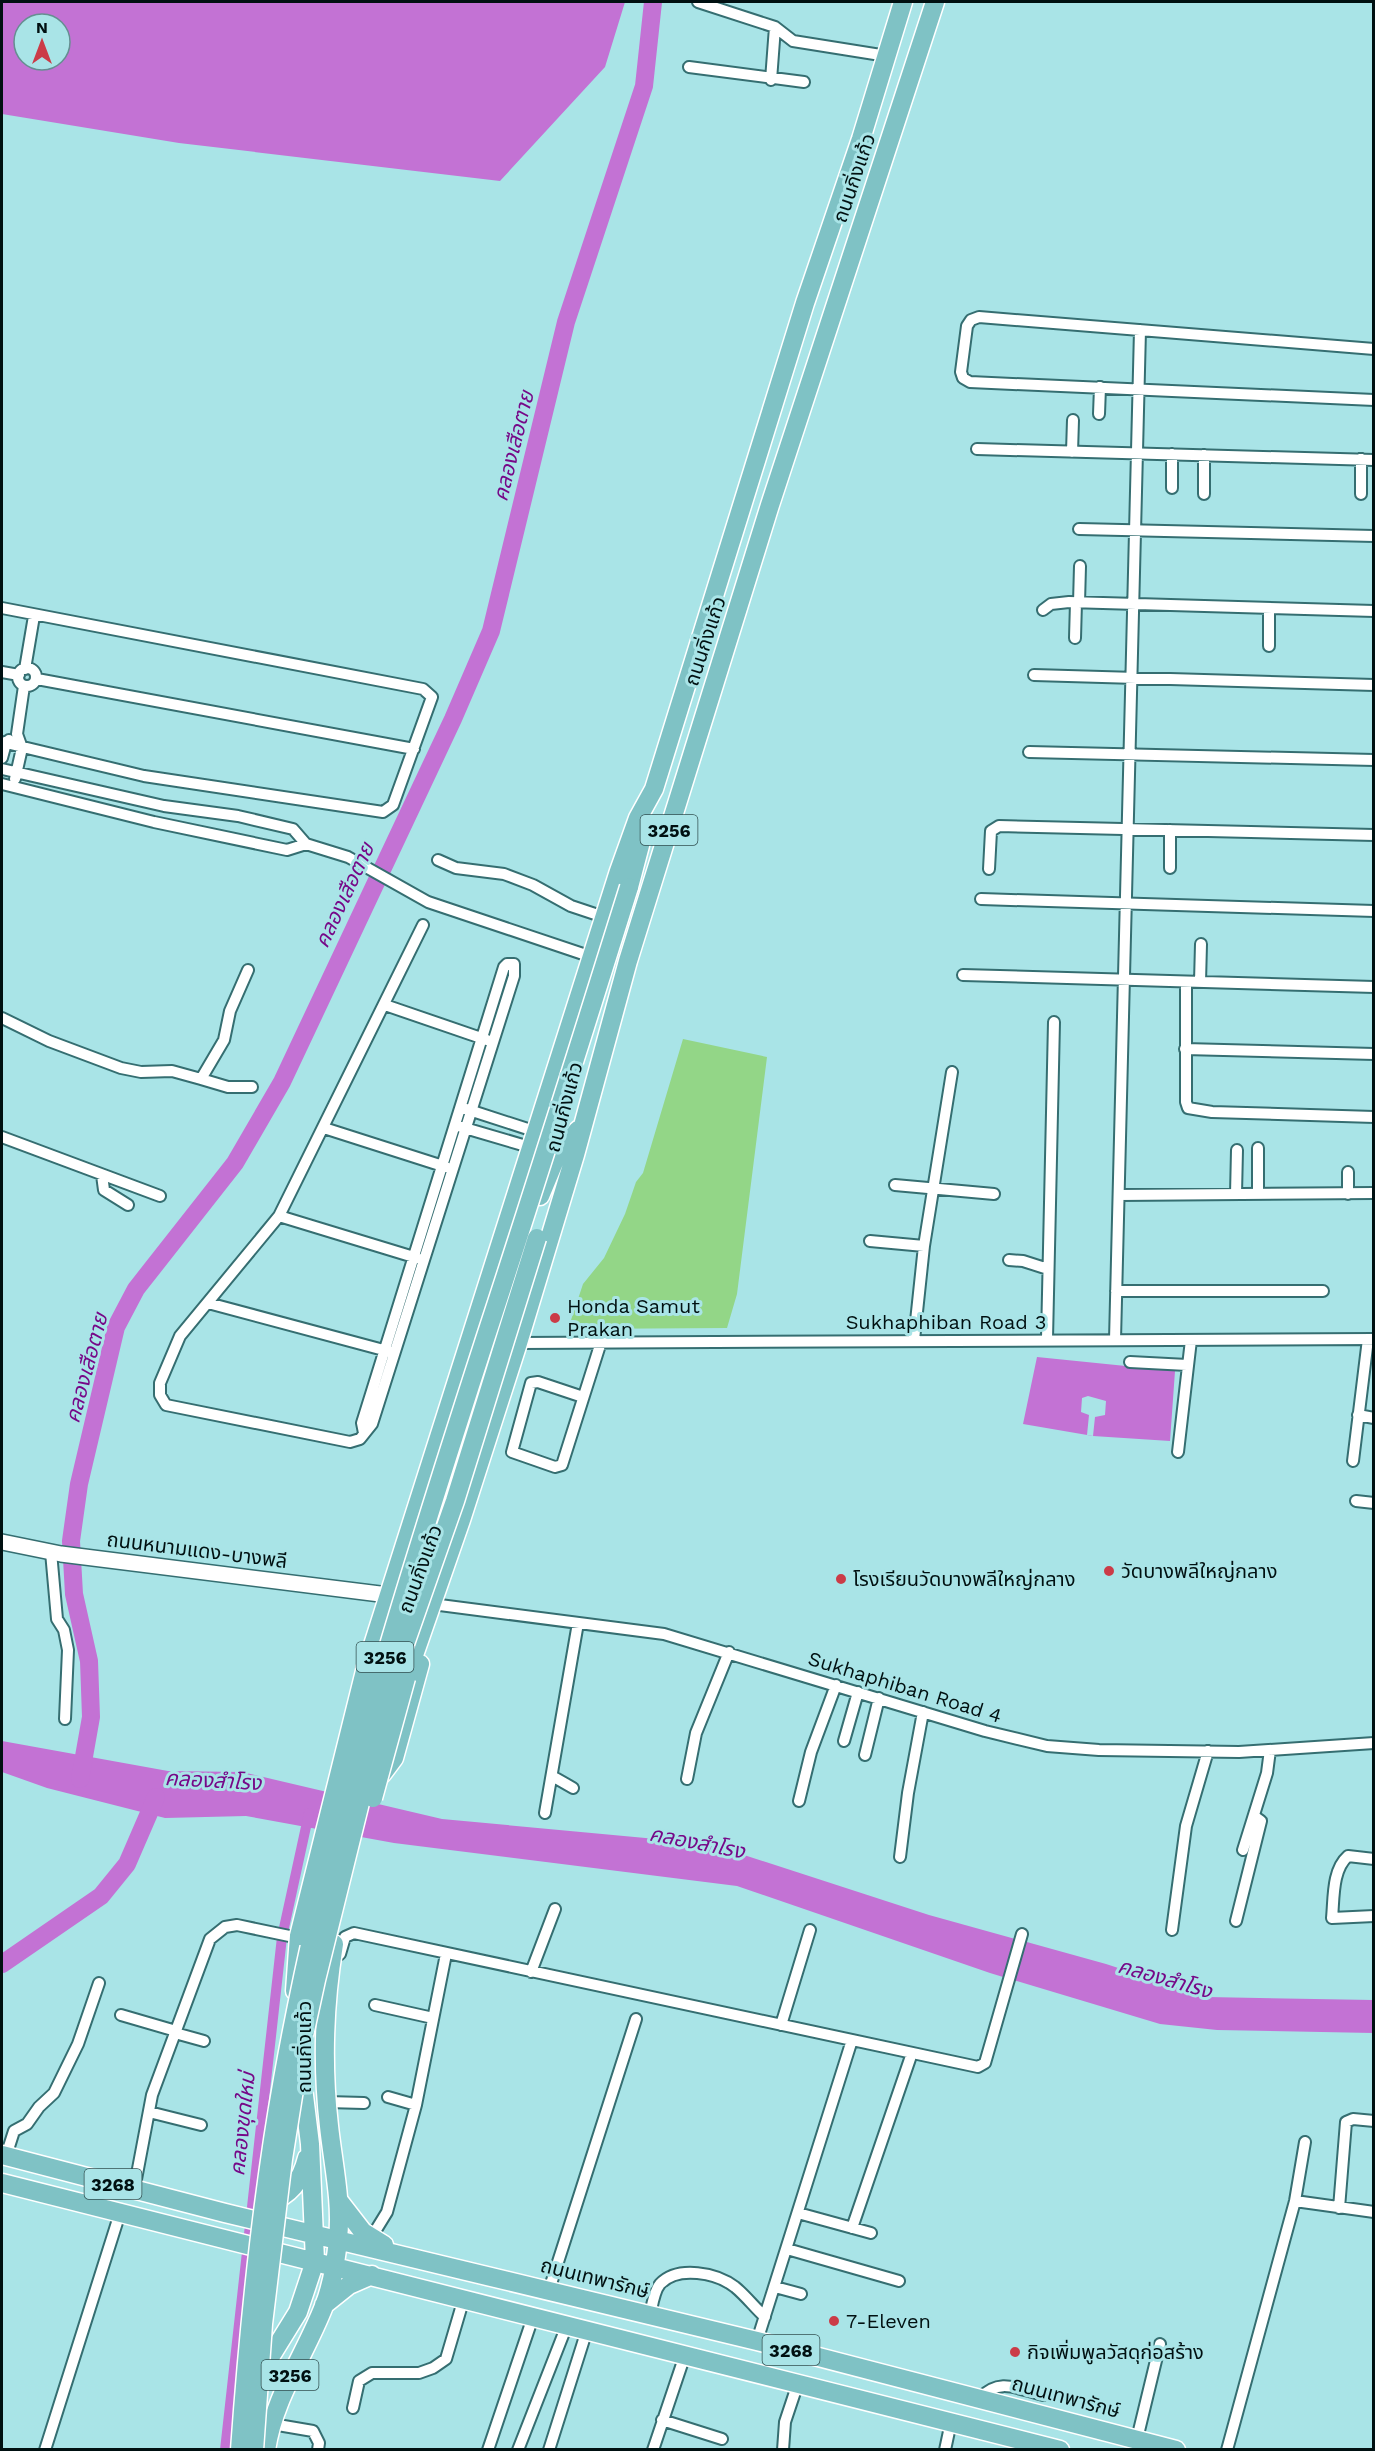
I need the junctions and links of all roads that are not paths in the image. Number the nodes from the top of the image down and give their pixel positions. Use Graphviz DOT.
graph roads {
  1 [pos="698,2"];
  2 [pos="903,2"];
  3 [pos="935,2"];
  4 [pos="776,27"];
  5 [pos="887,56"];
  6 [pos="689,67"];
  7 [pos="771,80"];
  8 [pos="804,82"];
  9 [pos="879,82"];
  10 [pos="906,90"];
  11 [pos="1140,330"];
  12 [pos="1374,349"];
  13 [pos="1100,387"];
  14 [pos="1138,389"];
  15 [pos="1374,400"];
  16 [pos="1100,414"];
  17 [pos="1073,420"];
  18 [pos="977,449"];
  19 [pos="1072,452"];
  20 [pos="1136,453"];
  21 [pos="1172,454"];
  22 [pos="1204,455"];
  23 [pos="1361,459"];
  24 [pos="1374,460"];
  25 [pos="1172,488"];
  26 [pos="1204,494"];
  27 [pos="1361,494"];
  28 [pos="1079,529"];
  29 [pos="1134,530"];
  30 [pos="1374,536"];
  31 [pos="1080,566"];
  32 [pos="1078,602"];
  33 [pos="1132,605"];
  34 [pos="2,608"];
  35 [pos="1269,609"];
  36 [pos="1043,610"];
  37 [pos="1374,611"];
  38 [pos="34,616"];
  39 [pos="1075,639"];
  40 [pos="1269,646"];
  41 [pos="2,672"];
  42 [pos="22,672"];
  43 [pos="1034,675"];
  44 [pos="37,679"];
  45 [pos="1131,680"];
  46 [pos="1374,685"];
  47 [pos="24,686"];
  48 [pos="16,734"];
  49 [pos="4,743"];
  50 [pos="22,748"];
  51 [pos="414,749"];
  52 [pos="1029,753"];
  53 [pos="1129,755"];
  54 [pos="2,759"];
  55 [pos="1374,760"];
  56 [pos="2,769"];
  57 [pos="17,773"];
  58 [pos="7,785"];
  59 [pos="650,799"];
  60 [pos="225,815"];
  61 [pos="1127,830"];
  62 [pos="1170,830"];
  63 [pos="220,834"];
  64 [pos="1374,835"];
  65 [pos="306,844"];
  66 [pos="438,860"];
  67 [pos="1170,868"];
  68 [pos="989,869"];
  69 [pos="981,899"];
  70 [pos="1126,903"];
  71 [pos="1374,911"];
  72 [pos="604,917"];
  73 [pos="423,925"];
  74 [pos="1201,944"];
  75 [pos="592,957"];
  76 [pos="248,970"];
  77 [pos="963,975"];
  78 [pos="1124,979"];
  79 [pos="1186,982"];
  80 [pos="1200,982"];
  81 [pos="1374,987"];
  82 [pos="385,1005"];
  83 [pos="2,1018"];
  84 [pos="1054,1022"];
  85 [pos="487,1040"];
  86 [pos="1185,1049"];
  87 [pos="1374,1054"];
  88 [pos="952,1072"];
  89 [pos="201,1079"];
  90 [pos="252,1087"];
  91 [pos="465,1109"];
  92 [pos="1374,1117"];
  93 [pos="492,1118"];
  94 [pos="460,1126"];
  95 [pos="582,1126"];
  96 [pos="324,1128"];
  97 [pos="487,1133"];
  98 [pos="2,1137"];
  99 [pos="535,1140"];
  100 [pos="566,1145"];
  101 [pos="1258,1148"];
  102 [pos="1237,1149"];
  103 [pos="446,1168"];
  104 [pos="1348,1173"];
  105 [pos="102,1175"];
  106 [pos="895,1185"];
  107 [pos="935,1188"];
  108 [pos="1374,1193"];
  109 [pos="994,1194"];
  110 [pos="1236,1194"];
  111 [pos="1258,1194"];
  112 [pos="1348,1194"];
  113 [pos="1119,1195"];
  114 [pos="160,1196"];
  115 [pos="128,1205"];
  116 [pos="279,1216"];
  117 [pos="870,1240"];
  118 [pos="924,1246"];
  119 [pos="418,1259"];
  120 [pos="1009,1260"];
  121 [pos="1048,1269"];
  122 [pos="1116,1291"];
  123 [pos="1323,1291"];
  124 [pos="208,1302"];
  125 [pos="1371,1339"];
  126 [pos="914,1340"];
  127 [pos="1047,1340"];
  128 [pos="1115,1340"];
  129 [pos="1191,1340"];
  130 [pos="601,1342"];
  131 [pos="518,1343"];
  132 [pos="389,1351"];
  133 [pos="1130,1362"];
  134 [pos="1187,1365"];
  135 [pos="583,1397"];
  136 [pos="1358,1415"];
  137 [pos="1374,1418"];
  138 [pos="1178,1452"];
  139 [pos="1353,1461"];
  140 [pos="1356,1502"];
  141 [pos="1374,1503"];
  142 [pos="2,1542"];
  143 [pos="56,1553"];
  144 [pos="388,1595"];
  145 [pos="432,1604"];
  146 [pos="382,1614"];
  147 [pos="425,1621"];
  148 [pos="578,1623"];
  149 [pos="729,1652"];
  150 [pos="411,1660"];
  151 [pos="836,1685"];
  152 [pos="858,1692"];
  153 [pos="879,1698"];
  154 [pos="923,1712"];
  155 [pos="65,1719"];
  156 [pos="844,1741"];
  157 [pos="1374,1743"];
  158 [pos="1270,1750"];
  159 [pos="1208,1751"];
  160 [pos="864,1755"];
  161 [pos="552,1776"];
  162 [pos="687,1779"];
  163 [pos="573,1788"];
  164 [pos="800,1801"];
  165 [pos="545,1813"];
  166 [pos="1254,1816"];
  167 [pos="1243,1850"];
  168 [pos="900,1857"];
  169 [pos="1374,1859"];
  170 [pos="555,1909"];
  171 [pos="1374,1916"];
  172 [pos="1236,1921"];
  173 [pos="810,1930"];
  174 [pos="1172,1930"];
  175 [pos="1022,1934"];
  176 [pos="295,1937"];
  177 [pos="446,1954"];
  178 [pos="531,1972"];
  179 [pos="99,1983"];
  180 [pos="375,2005"];
  181 [pos="121,2015"];
  182 [pos="434,2018"];
  183 [pos="636,2019"];
  184 [pos="781,2025"];
  185 [pos="176,2032"];
  186 [pos="325,2032"];
  187 [pos="852,2040"];
  188 [pos="204,2041"];
  189 [pos="912,2053"];
  190 [pos="388,2097"];
  191 [pos="327,2102"];
  192 [pos="364,2103"];
  193 [pos="416,2104"];
  194 [pos="149,2112"];
  195 [pos="1374,2121"];
  196 [pos="201,2125"];
  197 [pos="1305,2142"];
  198 [pos="310,2144"];
  199 [pos="4,2156"];
  200 [pos="2,2183"];
  201 [pos="134,2190"];
  202 [pos="1295,2200"];
  203 [pos="339,2201"];
  204 [pos="1339,2208"];
  205 [pos="1374,2212"];
  206 [pos="120,2213"];
  207 [pos="225,2213"];
  208 [pos="798,2213"];
  209 [pos="852,2228"];
  210 [pos="308,2232"];
  211 [pos="872,2233"];
  212 [pos="371,2238"];
  213 [pos="338,2239"];
  214 [pos="787,2249"];
  215 [pos="292,2256"];
  216 [pos="404,2256"];
  217 [pos="315,2261"];
  218 [pos="333,2266"];
  219 [pos="372,2275"];
  220 [pos="899,2281"];
  221 [pos="775,2287"];
  222 [pos="549,2290"];
  223 [pos="307,2292"];
  224 [pos="801,2294"];
  225 [pos="464,2298"];
  226 [pos="324,2305"];
  227 [pos="650,2315"];
  228 [pos="533,2317"];
  229 [pos="765,2317"];
  230 [pos="567,2325"];
  231 [pos="587,2330"];
  232 [pos="757,2341"];
  233 [pos="1160,2344"];
  234 [pos="685,2355"];
  235 [pos="798,2383"];
  236 [pos="1042,2395"];
  237 [pos="980,2398"];
  238 [pos="353,2409"];
  239 [pos="662,2420"];
  240 [pos="951,2422"];
  241 [pos="272,2424"];
  242 [pos="722,2439"];
  243 [pos="1137,2439"];
  244 [pos="1034,2446"];
  245 [pos="784,2448"];
  246 [pos="45,2450"];
  247 [pos="234,2450"];
  248 [pos="240,2450"];
  249 [pos="254,2450"];
  250 [pos="266,2450"];
  251 [pos="318,2450"];
  252 [pos="488,2450"];
  253 [pos="518,2450"];
  254 [pos="549,2450"];
  255 [pos="652,2450"];
  256 [pos="945,2450"];
  257 [pos="1060,2450"];
  258 [pos="1176,2450"];
  259 [pos="1227,2450"];
  1 -- 4 [label="street"];
  2 -- 5 [label="main road, ถนนกิ่งแก้ว / 3256"];
  3 -- 10 [label="main road, ถนนกิ่งแก้ว / 3256"];
  4 -- 5 [label="street"];
  4 -- 7 [label="street"];
  5 -- 9 [label="main road, ถนนกิ่งแก้ว / 3256"];
  6 -- 7 [label="street"];
  7 -- 8 [label="street"];
  9 -- 10 [label="main road"];
  9 -- 59 [label="main road, ถนนกิ่งแก้ว / 3256"];
  10 -- 95 [label="main road, ถนนกิ่งแก้ว / 3256"];
  11 -- 12 [label="street"];
  11 -- 13 [label="street"];
  11 -- 14 [label="street"];
  13 -- 14 [label="street"];
  13 -- 16 [label="street"];
  14 -- 15 [label="street"];
  14 -- 20 [label="street"];
  17 -- 19 [label="street"];
  18 -- 19 [label="street"];
  19 -- 20 [label="street"];
  20 -- 21 [label="street"];
  20 -- 29 [label="street"];
  21 -- 22 [label="street"];
  21 -- 25 [label="street"];
  22 -- 23 [label="street"];
  22 -- 26 [label="street"];
  23 -- 24 [label="street"];
  23 -- 27 [label="street"];
  28 -- 29 [label="street"];
  29 -- 30 [label="street"];
  29 -- 33 [label="street"];
  31 -- 32 [label="street"];
  32 -- 33 [label="street"];
  32 -- 36 [label="street"];
  32 -- 39 [label="street"];
  33 -- 35 [label="street"];
  33 -- 45 [label="street"];
  34 -- 38 [label="street"];
  35 -- 37 [label="street"];
  35 -- 40 [label="street"];
  38 -- 42 [label="street"];
  38 -- 51 [label="street"];
  41 -- 42 [label="street"];
  42 -- 44 [label="street"];
  42 -- 47 [label="street"];
  43 -- 45 [label="street"];
  44 -- 47 [label="street"];
  44 -- 51 [label="street"];
  45 -- 46 [label="street"];
  45 -- 53 [label="street"];
  47 -- 48 [label="street"];
  48 -- 49 [label="street"];
  48 -- 50 [label="street"];
  49 -- 50 [label="street"];
  49 -- 54 [label="street"];
  50 -- 51 [label="street"];
  50 -- 57 [label="street"];
  52 -- 53 [label="street"];
  53 -- 55 [label="street"];
  53 -- 61 [label="street"];
  56 -- 57 [label="street"];
  57 -- 58 [label="street"];
  57 -- 60 [label="street"];
  58 -- 63 [label="street"];
  59 -- 72 [label="main road, ถนนกิ่งแก้ว / 3256"];
  59 -- 248 [label="main road, 3256, bridge"];
  60 -- 63 [label="street"];
  60 -- 65 [label="street"];
  61 -- 62 [label="street"];
  61 -- 68 [label="street"];
  61 -- 70 [label="street"];
  62 -- 64 [label="street"];
  62 -- 67 [label="street"];
  63 -- 65 [label="street"];
  65 -- 75 [label="street"];
  66 -- 72 [label="street"];
  69 -- 70 [label="street"];
  70 -- 71 [label="street"];
  70 -- 78 [label="street"];
  72 -- 75 [label="main road, ถนนกิ่งแก้ว / 3256"];
  73 -- 82 [label="street"];
  74 -- 80 [label="street"];
  75 -- 99 [label="main road, ถนนกิ่งแก้ว / 3256"];
  76 -- 89 [label="street"];
  77 -- 78 [label="street"];
  78 -- 79 [label="street"];
  78 -- 113 [label="street"];
  79 -- 80 [label="street"];
  79 -- 86 [label="street"];
  80 -- 81 [label="street"];
  82 -- 85 [label="street"];
  82 -- 96 [label="street"];
  83 -- 89 [label="street"];
  84 -- 121 [label="street"];
  85 -- 85 [label="street"];
  85 -- 91 [label="street"];
  86 -- 87 [label="street"];
  86 -- 92 [label="street"];
  88 -- 107 [label="street"];
  89 -- 90 [label="street"];
  91 -- 93 [label="street"];
  91 -- 94 [label="street"];
  93 -- 97 [label="street"];
  93 -- 99 [label="street"];
  94 -- 97 [label="street"];
  94 -- 103 [label="street"];
  95 -- 100 [label="main road, 3256"];
  95 -- 131 [label="main road, ถนนกิ่งแก้ว / 3256"];
  96 -- 103 [label="street"];
  96 -- 116 [label="street"];
  97 -- 99 [label="street"];
  98 -- 105 [label="street"];
  99 -- 144 [label="main road, ถนนกิ่งแก้ว / 3256"];
  100 -- 150 [label="main road, 3256"];
  100 -- 249 [label="main road, 3256, bridge"];
  101 -- 111 [label="street"];
  102 -- 110 [label="street"];
  103 -- 119 [label="street"];
  104 -- 112 [label="street"];
  105 -- 114 [label="street"];
  105 -- 115 [label="street"];
  106 -- 107 [label="street"];
  107 -- 109 [label="street"];
  107 -- 118 [label="street"];
  108 -- 112 [label="street"];
  110 -- 111 [label="street"];
  110 -- 113 [label="street"];
  111 -- 112 [label="street"];
  113 -- 122 [label="street"];
  116 -- 119 [label="street"];
  116 -- 124 [label="street"];
  117 -- 118 [label="street"];
  118 -- 126 [label="street"];
  119 -- 132 [label="street"];
  120 -- 121 [label="street"];
  121 -- 127 [label="street"];
  122 -- 123 [label="street"];
  122 -- 128 [label="street"];
  124 -- 132 [label="street"];
  124 -- 132 [label="street"];
  125 -- 129 [label="street, Sukhaphiban Road 3"];
  125 -- 136 [label="street"];
  126 -- 127 [label="street, Sukhaphiban Road 3"];
  126 -- 130 [label="street, Sukhaphiban Road 3"];
  127 -- 128 [label="street, Sukhaphiban Road 3"];
  128 -- 129 [label="street, Sukhaphiban Road 3"];
  129 -- 134 [label="street"];
  130 -- 131 [label="street, Sukhaphiban Road 3"];
  130 -- 135 [label="street"];
  131 -- 145 [label="main road, ถนนกิ่งแก้ว / 3256"];
  133 -- 134 [label="street"];
  134 -- 138 [label="street"];
  135 -- 135 [label="street"];
  136 -- 137 [label="street"];
  136 -- 139 [label="street"];
  140 -- 141 [label="street"];
  142 -- 143 [label="main road, ถนนหนามแดง-บางพลี"];
  143 -- 144 [label="main road, ถนนหนามแดง-บางพลี"];
  143 -- 155 [label="street"];
  144 -- 146 [label="main road, ถนนกิ่งแก้ว / 3256"];
  145 -- 147 [label="main road, ถนนกิ่งแก้ว / 3256"];
  145 -- 148 [label="street, Sukhaphiban Road 4"];
  146 -- 147 [label="main road"];
  146 -- 176 [label="main road, ถนนกิ่งแก้ว / 3256, bridge"];
  147 -- 150 [label="main road, ถนนกิ่งแก้ว / 3256"];
  148 -- 149 [label="street, Sukhaphiban Road 4"];
  148 -- 161 [label="street"];
  149 -- 151 [label="street, Sukhaphiban Road 4"];
  149 -- 162 [label="street"];
  150 -- 186 [label="main road, ถนนกิ่งแก้ว / 3256, bridge"];
  151 -- 152 [label="street, Sukhaphiban Road 4"];
  151 -- 164 [label="street"];
  152 -- 153 [label="street, Sukhaphiban Road 4"];
  152 -- 156 [label="street"];
  153 -- 154 [label="street, Sukhaphiban Road 4"];
  153 -- 160 [label="street"];
  154 -- 159 [label="street, Sukhaphiban Road 4"];
  154 -- 168 [label="street"];
  157 -- 158 [label="street, Sukhaphiban Road 4"];
  158 -- 159 [label="street, Sukhaphiban Road 4"];
  158 -- 166 [label="street"];
  159 -- 174 [label="street"];
  161 -- 163 [label="street"];
  161 -- 165 [label="street"];
  166 -- 167 [label="street"];
  166 -- 172 [label="street"];
  169 -- 171 [label="street"];
  170 -- 178 [label="street"];
  173 -- 184 [label="street"];
  175 -- 189 [label="street"];
  176 -- 185 [label="street"];
  176 -- 198 [label="main road, ถนนกิ่งแก้ว / 3256"];
  177 -- 178 [label="street"];
  177 -- 182 [label="street"];
  177 -- 186 [label="street"];
  178 -- 184 [label="street"];
  179 -- 199 [label="street"];
  180 -- 182 [label="street"];
  181 -- 185 [label="street"];
  182 -- 193 [label="street"];
  183 -- 222 [label="street"];
  184 -- 187 [label="street"];
  185 -- 188 [label="street"];
  185 -- 194 [label="street"];
  186 -- 191 [label="main road, ถนนกิ่งแก้ว / 3256"];
  187 -- 189 [label="street"];
  187 -- 208 [label="street"];
  189 -- 209 [label="street"];
  190 -- 193 [label="street"];
  191 -- 192 [label="street"];
  191 -- 203 [label="main road, ถนนกิ่งแก้ว / 3256"];
  193 -- 212 [label="street"];
  194 -- 196 [label="street"];
  194 -- 201 [label="street"];
  195 -- 204 [label="street"];
  197 -- 202 [label="street"];
  198 -- 207 [label="main road"];
  198 -- 210 [label="main road, ถนนกิ่งแก้ว / 3256"];
  199 -- 201 [label="main road, ถนนเทพารักษ์ / 3268"];
  200 -- 206 [label="main road, 3268"];
  201 -- 207 [label="main road, ถนนเทพารักษ์ / 3268"];
  202 -- 204 [label="street"];
  202 -- 259 [label="street"];
  203 -- 212 [label="main road"];
  203 -- 213 [label="main road, ถนนกิ่งแก้ว / 3256"];
  204 -- 205 [label="street"];
  206 -- 215 [label="main road, 3268, bridge"];
  206 -- 246 [label="street"];
  207 -- 210 [label="main road, ถนนเทพารักษ์ / 3268, bridge"];
  208 -- 209 [label="street"];
  208 -- 214 [label="street"];
  209 -- 211 [label="street"];
  210 -- 213 [label="main road, ถนนเทพารักษ์ / 3268"];
  210 -- 217 [label="main road, 3256"];
  212 -- 216 [label="main road"];
  213 -- 216 [label="main road, ถนนเทพารักษ์ / 3268"];
  213 -- 218 [label="main road, 3256"];
  214 -- 220 [label="street"];
  214 -- 221 [label="street"];
  215 -- 217 [label="main road, 3268"];
  215 -- 223 [label="main road"];
  216 -- 222 [label="main road, ถนนเทพารักษ์ / 3268"];
  217 -- 218 [label="main road, 3268"];
  217 -- 223 [label="main road, 3256"];
  218 -- 219 [label="main road, 3268"];
  218 -- 226 [label="main road, 3256"];
  219 -- 225 [label="main road, 3268"];
  219 -- 226 [label="main road"];
  221 -- 224 [label="street"];
  221 -- 229 [label="street"];
  222 -- 227 [label="main road, ถนนเทพารักษ์ / 3268"];
  223 -- 247 [label="main road, 3256, bridge"];
  225 -- 228 [label="main road, 3268"];
  225 -- 238 [label="street"];
  226 -- 241 [label="main road, 3256"];
  227 -- 229 [label="street"];
  227 -- 232 [label="main road, ถนนเทพารักษ์ / 3268"];
  228 -- 230 [label="main road, 3268"];
  228 -- 252 [label="street"];
  229 -- 232 [label="street"];
  230 -- 231 [label="main road, 3268"];
  230 -- 253 [label="street"];
  231 -- 234 [label="main road, 3268"];
  231 -- 254 [label="street"];
  232 -- 237 [label="main road, ถนนเทพารักษ์ / 3268"];
  233 -- 243 [label="street"];
  234 -- 235 [label="main road, 3268"];
  234 -- 239 [label="street"];
  235 -- 240 [label="main road, 3268"];
  235 -- 245 [label="street"];
  236 -- 237 [label="street"];
  237 -- 243 [label="main road, ถนนเทพารักษ์ / 3268"];
  239 -- 242 [label="street"];
  239 -- 255 [label="street"];
  240 -- 244 [label="main road, 3268"];
  240 -- 256 [label="street"];
  241 -- 250 [label="main road, 3256"];
  241 -- 251 [label="street"];
  243 -- 258 [label="main road, ถนนเทพารักษ์ / 3268"];
  244 -- 257 [label="main road, 3268"];
}
